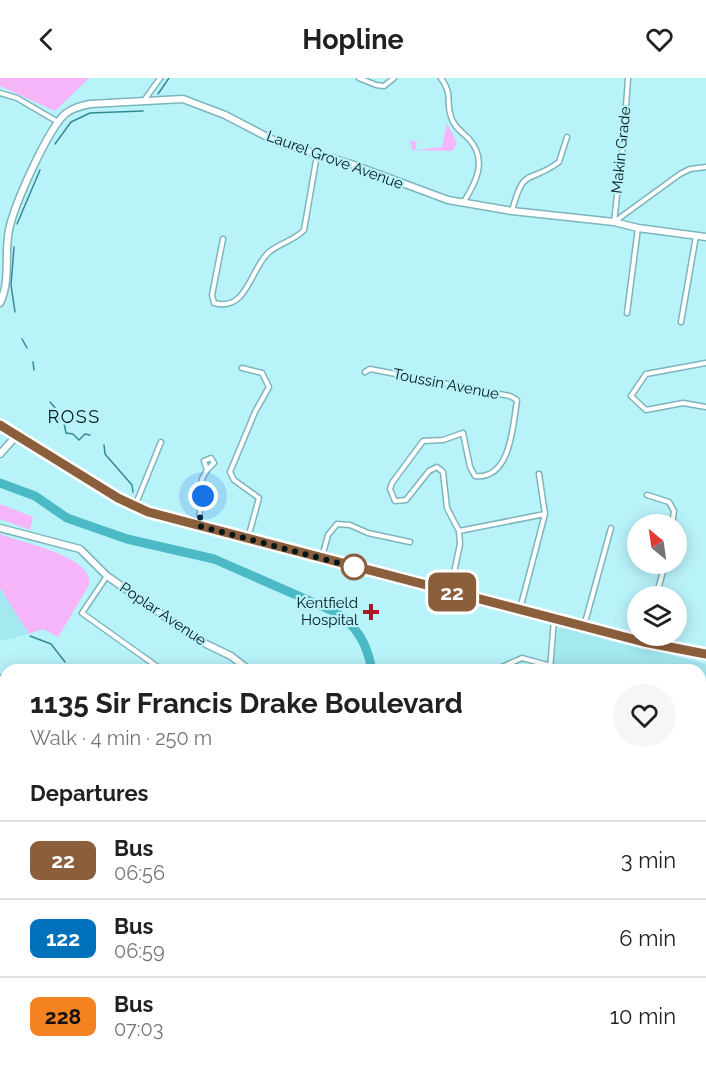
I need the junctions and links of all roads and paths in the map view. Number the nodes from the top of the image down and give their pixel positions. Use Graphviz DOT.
graph roads {
  1 [pos="160,78"];
  2 [pos="359,78"];
  3 [pos="394,78"];
  4 [pos="441,78"];
  5 [pos="628,78"];
  6 [pos="0,93"];
  7 [pos="142,102"];
  8 [pos="58,122"];
  9 [pos="567,137"];
  10 [pos="317,155"];
  11 [pos="706,167"];
  12 [pos="462,203"];
  13 [pos="512,211"];
  14 [pos="614,222"];
  15 [pos="638,228"];
  16 [pos="696,236"];
  17 [pos="706,237"];
  18 [pos="223,239"];
  19 [pos="0,303"];
  20 [pos="627,313"];
  21 [pos="681,322"];
  22 [pos="706,363"];
  23 [pos="242,368"];
  24 [pos="365,372"];
  25 [pos="706,407"];
  26 [pos="0,425"];
  27 [pos="17,435"];
  28 [pos="161,442"];
  29 [pos="0,454"];
  30 [pos="207,470"];
  31 [pos="539,474"];
  32 [pos="646,495"];
  33 [pos="135,506"];
  34 [pos="545,514"];
  35 [pos="674,514"];
  36 [pos="199,526"];
  37 [pos="0,528"];
  38 [pos="611,528"];
  39 [pos="459,531"];
  40 [pos="248,539"];
  41 [pos="410,542"];
  42 [pos="322,559"];
  43 [pos="107,576"];
  44 [pos="450,592"];
  45 [pos="520,609"];
  46 [pos="554,618"];
  47 [pos="584,626"];
  48 [pos="627,635"];
  49 [pos="673,646"];
  50 [pos="706,654"];
  51 [pos="153,664"];
  52 [pos="241,664"];
  53 [pos="508,664"];
  54 [pos="539,664"];
  55 [pos="550,664"];
  1 -- 7 [label="street"];
  2 -- 3 [label="street"];
  4 -- 12 [label="street"];
  5 -- 14 [label="street, Makin Grade"];
  6 -- 8 [label="street"];
  7 -- 8 [label="street, Laurel Grove Avenue"];
  7 -- 10 [label="street, Laurel Grove Avenue"];
  8 -- 19 [label="street"];
  9 -- 13 [label="street"];
  10 -- 12 [label="street, Laurel Grove Avenue"];
  10 -- 18 [label="street"];
  11 -- 14 [label="street"];
  12 -- 13 [label="street, Laurel Grove Avenue"];
  13 -- 14 [label="street, Laurel Grove Avenue"];
  14 -- 15 [label="street, Laurel Grove Avenue"];
  15 -- 16 [label="street, Laurel Grove Avenue"];
  15 -- 20 [label="street"];
  16 -- 17 [label="street, Laurel Grove Avenue"];
  16 -- 21 [label="street"];
  22 -- 25 [label="street"];
  23 -- 40 [label="street"];
  24 -- 39 [label="street, Toussin Avenue"];
  26 -- 27 [label="main road"];
  27 -- 29 [label="street"];
  27 -- 33 [label="main road"];
  28 -- 33 [label="street"];
  30 -- 36 [label="street"];
  31 -- 34 [label="street"];
  32 -- 35 [label="street"];
  33 -- 36 [label="main road"];
  34 -- 39 [label="street"];
  34 -- 45 [label="street"];
  36 -- 40 [label="main road"];
  37 -- 43 [label="street, Poplar Avenue"];
  38 -- 47 [label="street"];
  39 -- 44 [label="street, Toussin Avenue"];
  40 -- 42 [label="main road"];
  41 -- 42 [label="street"];
  42 -- 44 [label="main road"];
  43 -- 51 [label="street"];
  43 -- 52 [label="street, Poplar Avenue"];
  44 -- 45 [label="main road"];
  45 -- 46 [label="main road"];
  46 -- 47 [label="main road"];
  46 -- 55 [label="street"];
  47 -- 48 [label="main road"];
  49 -- 50 [label="main road"];
  53 -- 54 [label="street"];
}
